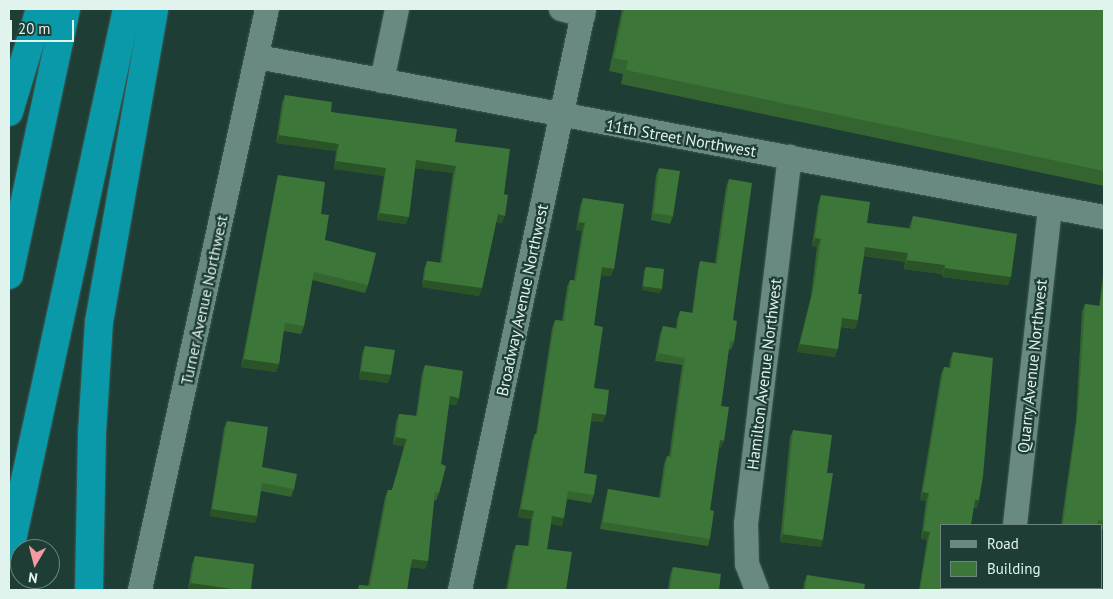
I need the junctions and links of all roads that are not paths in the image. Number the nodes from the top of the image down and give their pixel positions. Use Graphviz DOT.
graph roads {
  1 [pos="40,9"];
  2 [pos="66,9"];
  3 [pos="127,9"];
  4 [pos="154,9"];
  5 [pos="267,9"];
  6 [pos="397,9"];
  7 [pos="576,11"];
  8 [pos="258,57"];
  9 [pos="382,81"];
  10 [pos="9,112"];
  11 [pos="561,117"];
  12 [pos="790,157"];
  13 [pos="1050,207"];
  14 [pos="1104,217"];
  15 [pos="9,275"];
  16 [pos="1015,524"];
  17 [pos="9,554"];
  18 [pos="89,590"];
  19 [pos="140,590"];
  20 [pos="460,590"];
  21 [pos="758,590"];
  1 -- 10 [label="highway"];
  2 -- 15 [label="highway"];
  3 -- 17 [label="highway"];
  4 -- 18 [label="highway"];
  5 -- 8 [label="street, Turner Avenue Northwest"];
  6 -- 9 [label="street"];
  7 -- 11 [label="street, Broadway Avenue Northwest"];
  8 -- 9 [label="street, 11th Street Northwest"];
  8 -- 19 [label="street, Turner Avenue Northwest"];
  9 -- 11 [label="street, 11th Street Northwest"];
  11 -- 12 [label="street, 11th Street Northwest"];
  11 -- 20 [label="street, Broadway Avenue Northwest"];
  12 -- 13 [label="street, 11th Street Northwest"];
  12 -- 21 [label="street, Hamilton Avenue Northwest"];
  13 -- 14 [label="street, 11th Street Northwest"];
  13 -- 16 [label="street, Quarry Avenue Northwest"];
}
